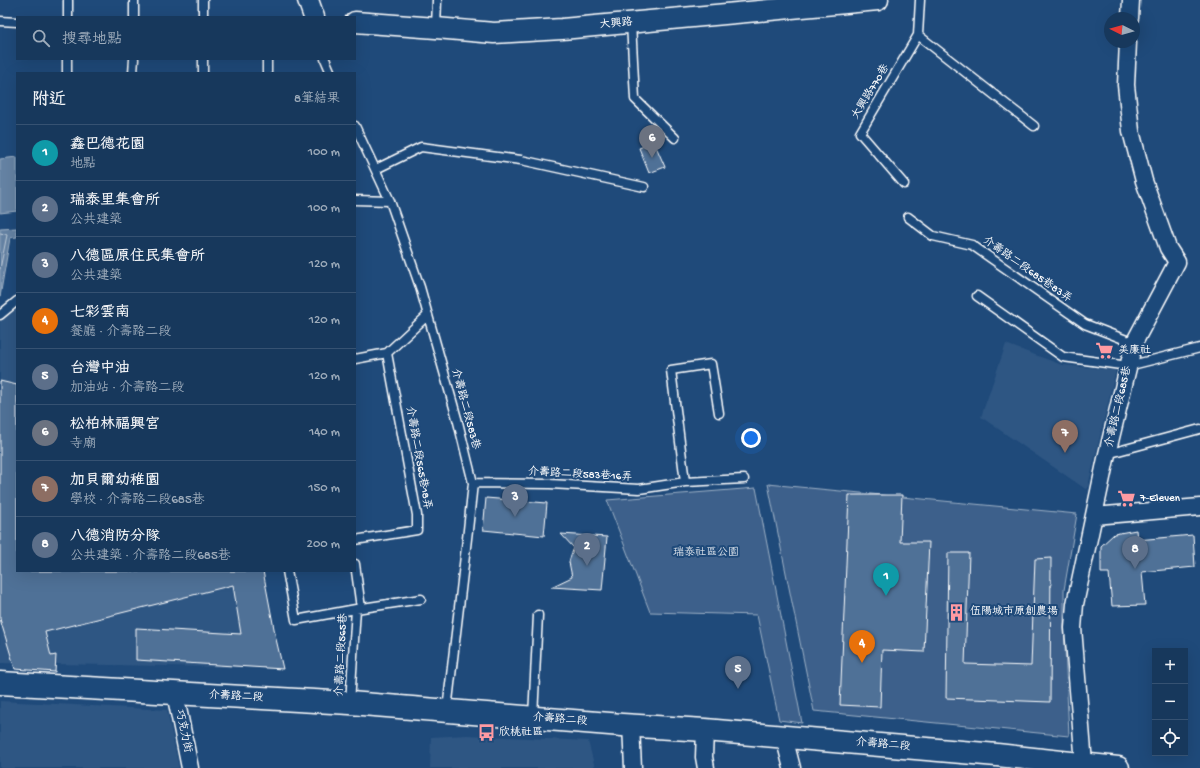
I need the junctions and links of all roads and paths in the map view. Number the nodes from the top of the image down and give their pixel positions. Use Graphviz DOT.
graph roads {
  1 [pos="68,0"];
  2 [pos="134,0"];
  3 [pos="203,0"];
  4 [pos="308,0"];
  5 [pos="437,0"];
  6 [pos="878,0"];
  7 [pos="920,0"];
  8 [pos="1131,0"];
  9 [pos="1130,12"];
  10 [pos="68,16"];
  11 [pos="134,16"];
  12 [pos="203,16"];
  13 [pos="314,16"];
  14 [pos="0,21"];
  15 [pos="16,22"];
  16 [pos="356,22"];
  17 [pos="631,22"];
  18 [pos="436,28"];
  19 [pos="918,35"];
  20 [pos="1128,48"];
  21 [pos="67,60"];
  22 [pos="134,60"];
  23 [pos="203,60"];
  24 [pos="267,60"];
  25 [pos="326,60"];
  26 [pos="67,72"];
  27 [pos="133,72"];
  28 [pos="203,72"];
  29 [pos="267,72"];
  30 [pos="331,72"];
  31 [pos="1034,126"];
  32 [pos="356,128"];
  33 [pos="675,138"];
  34 [pos="376,170"];
  35 [pos="904,184"];
  36 [pos="644,187"];
  37 [pos="356,200"];
  38 [pos="390,201"];
  39 [pos="908,217"];
  40 [pos="977,296"];
  41 [pos="16,301"];
  42 [pos="0,315"];
  43 [pos="428,315"];
  44 [pos="1134,343"];
  45 [pos="1200,348"];
  46 [pos="387,353"];
  47 [pos="356,359"];
  48 [pos="1128,366"];
  49 [pos="719,413"];
  50 [pos="1200,429"];
  51 [pos="1107,454"];
  52 [pos="744,479"];
  53 [pos="685,482"];
  54 [pos="473,483"];
  55 [pos="1200,507"];
  56 [pos="1094,516"];
  57 [pos="356,540"];
  58 [pos="287,572"];
  59 [pos="356,572"];
  60 [pos="421,599"];
  61 [pos="359,608"];
  62 [pos="538,615"];
  63 [pos="0,683"];
  64 [pos="175,693"];
  65 [pos="350,703"];
  66 [pos="447,711"];
  67 [pos="533,718"];
  68 [pos="631,725"];
  69 [pos="705,730"];
  70 [pos="784,736"];
  71 [pos="999,762"];
  72 [pos="1084,764"];
  73 [pos="190,768"];
  74 [pos="633,768"];
  75 [pos="706,768"];
  76 [pos="792,768"];
  77 [pos="1118,768"];
  1 -- 10 [label="lane"];
  2 -- 11 [label="lane"];
  3 -- 12 [label="lane"];
  4 -- 13 [label="street"];
  5 -- 18 [label="lane"];
  6 -- 17 [label="street, 大興路"];
  7 -- 19 [label="lane, 大興路770巷"];
  8 -- 9 [label="street"];
  14 -- 15 [label="lane"];
  16 -- 18 [label="street, 大興路"];
  17 -- 18 [label="street, 大興路"];
  17 -- 33 [label="lane"];
  19 -- 31 [label="lane"];
  19 -- 35 [label="lane, 大興路770巷"];
  20 -- 44 [label="street, 介壽路二段685巷"];
  21 -- 26 [label="lane"];
  22 -- 27 [label="lane"];
  23 -- 28 [label="lane"];
  24 -- 29 [label="lane"];
  25 -- 30 [label="lane"];
  32 -- 34 [label="lane, 介壽路二段583巷"];
  34 -- 36 [label="lane"];
  34 -- 38 [label="lane, 介壽路二段583巷"];
  37 -- 38 [label="lane"];
  38 -- 43 [label="lane, 介壽路二段583巷"];
  39 -- 44 [label="lane, 介壽路二段685巷83弄"];
  40 -- 48 [label="lane"];
  41 -- 42 [label="lane"];
  43 -- 46 [label="lane"];
  43 -- 54 [label="lane, 介壽路二段583巷"];
  44 -- 48 [label="street, 介壽路二段685巷"];
  45 -- 48 [label="lane"];
  46 -- 47 [label="lane"];
  46 -- 57 [label="lane, 介壽路二段565巷18弄"];
  48 -- 51 [label="street, 介壽路二段685巷"];
  49 -- 53 [label="lane"];
  50 -- 51 [label="lane"];
  51 -- 56 [label="street, 介壽路二段685巷"];
  52 -- 53 [label="lane, 介壽路二段583巷16弄"];
  53 -- 54 [label="lane, 介壽路二段583巷16弄"];
  54 -- 66 [label="lane, 介壽路二段583巷"];
  55 -- 56 [label="street"];
  56 -- 72 [label="street, 介壽路二段685巷"];
  58 -- 61 [label="lane"];
  59 -- 61 [label="lane, 介壽路二段565巷"];
  60 -- 61 [label="lane"];
  61 -- 65 [label="lane, 介壽路二段565巷"];
  62 -- 67 [label="lane"];
  63 -- 64 [label="main road, 介壽路二段"];
  64 -- 65 [label="main road, 介壽路二段"];
  64 -- 73 [label="street, 巧克力街"];
  65 -- 66 [label="main road, 介壽路二段"];
  66 -- 67 [label="main road, 介壽路二段"];
  67 -- 68 [label="main road, 介壽路二段"];
  68 -- 69 [label="main road, 介壽路二段"];
  68 -- 74 [label="street"];
  69 -- 70 [label="main road, 介壽路二段"];
  69 -- 75 [label="street"];
  70 -- 71 [label="main road, 介壽路二段"];
  70 -- 76 [label="street"];
  71 -- 72 [label="main road, 介壽路二段"];
  72 -- 77 [label="main road, 介壽路二段"];
}
